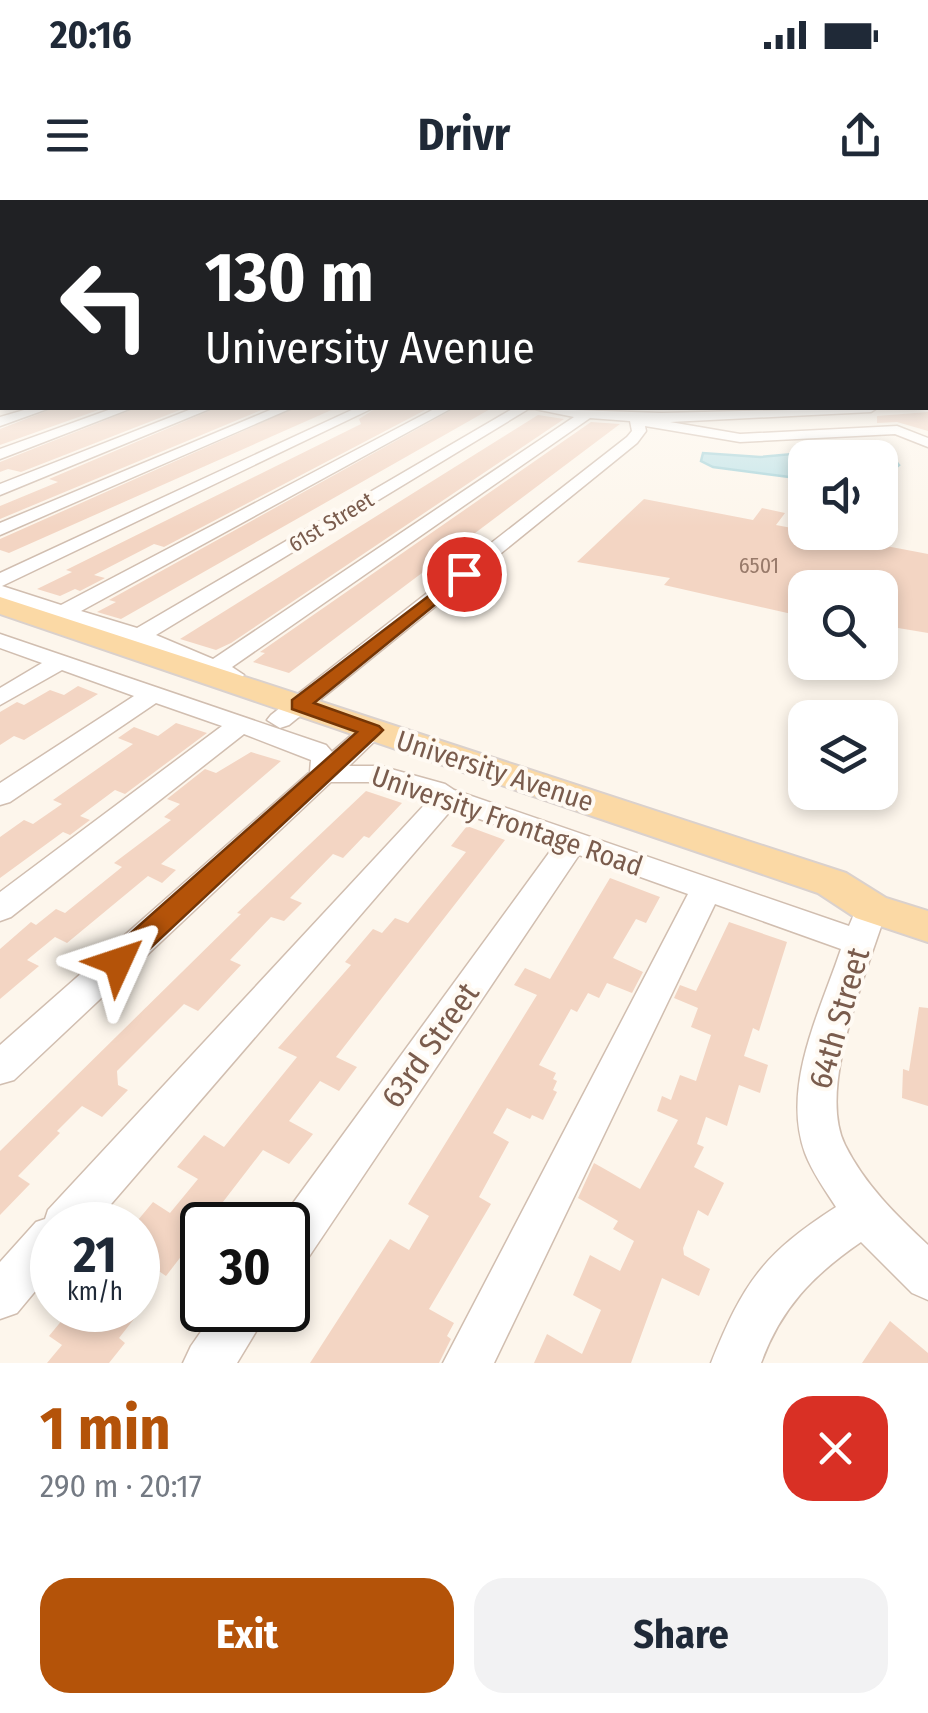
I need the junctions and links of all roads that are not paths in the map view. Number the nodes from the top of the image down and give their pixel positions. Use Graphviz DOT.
graph roads {
  1 [pos="97,418"];
  2 [pos="179,418"];
  3 [pos="261,418"];
  4 [pos="344,418"];
  5 [pos="426,418"];
  6 [pos="506,418"];
  7 [pos="581,418"];
  8 [pos="619,418"];
  9 [pos="663,418"];
  10 [pos="816,418"];
  11 [pos="637,420"];
  12 [pos="836,433"];
  13 [pos="928,443"];
  14 [pos="0,454"];
  15 [pos="0,490"];
  16 [pos="0,530"];
  17 [pos="0,581"];
  18 [pos="0,592"];
  19 [pos="0,605"];
  20 [pos="63,612"];
  21 [pos="0,624"];
  22 [pos="140,636"];
  23 [pos="0,640"];
  24 [pos="60,662"];
  25 [pos="216,667"];
  26 [pos="246,684"];
  27 [pos="154,694"];
  28 [pos="0,698"];
  29 [pos="290,712"];
  30 [pos="241,724"];
  31 [pos="372,744"];
  32 [pos="323,774"];
  33 [pos="0,796"];
  34 [pos="446,798"];
  35 [pos="572,842"];
  36 [pos="707,889"];
  37 [pos="0,909"];
  38 [pos="866,925"];
  39 [pos="928,926"];
  40 [pos="0,1068"];
  41 [pos="85,1202"];
  42 [pos="864,1214"];
  43 [pos="310,1217"];
  44 [pos="30,1263"];
  45 [pos="928,1276"];
  46 [pos="0,1296"];
  47 [pos="229,1332"];
  48 [pos="208,1363"];
  49 [pos="468,1363"];
  50 [pos="736,1363"];
  1 -- 14 [label="street"];
  2 -- 15 [label="street"];
  3 -- 16 [label="street"];
  4 -- 17 [label="street"];
  5 -- 20 [label="street"];
  6 -- 22 [label="street, 61st Street"];
  7 -- 25 [label="street"];
  8 -- 11 [label="street"];
  9 -- 11 [label="street"];
  10 -- 12 [label="street"];
  11 -- 12 [label="street"];
  11 -- 29 [label="street"];
  12 -- 13 [label="street"];
  18 -- 20 [label="street"];
  19 -- 26 [label="main road, University Avenue"];
  20 -- 22 [label="street"];
  21 -- 29 [label="main road, University Avenue"];
  22 -- 25 [label="street"];
  23 -- 24 [label="street"];
  24 -- 27 [label="street"];
  24 -- 28 [label="street"];
  25 -- 26 [label="street"];
  26 -- 29 [label="main road, University Avenue"];
  27 -- 30 [label="street"];
  27 -- 33 [label="street"];
  29 -- 31 [label="main road, University Avenue"];
  30 -- 32 [label="street"];
  30 -- 37 [label="street"];
  31 -- 32 [label="street"];
  31 -- 34 [label="street"];
  31 -- 38 [label="main road, University Avenue"];
  32 -- 34 [label="street, University Frontage Road"];
  32 -- 40 [label="street"];
  34 -- 35 [label="street, University Frontage Road"];
  34 -- 41 [label="street"];
  35 -- 36 [label="street, University Frontage Road"];
  35 -- 43 [label="street, 63rd Street"];
  36 -- 38 [label="street, University Frontage Road"];
  36 -- 49 [label="street"];
  38 -- 39 [label="main road, University Avenue"];
  38 -- 42 [label="street, 64th Street"];
  42 -- 45 [label="street, 64th Street"];
  42 -- 50 [label="street"];
  44 -- 46 [label="street"];
  47 -- 48 [label="street"];
}
